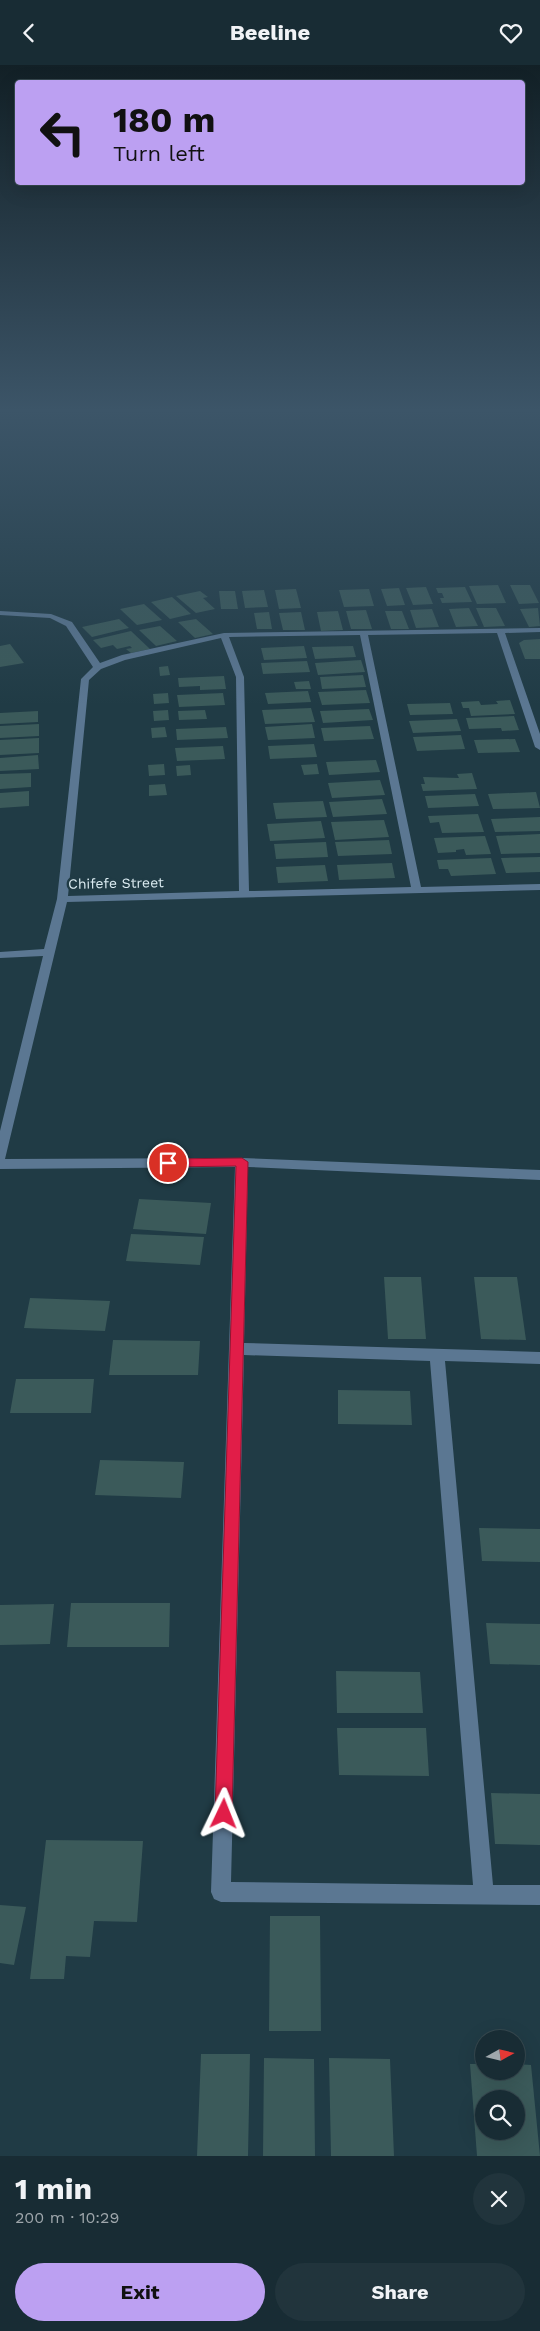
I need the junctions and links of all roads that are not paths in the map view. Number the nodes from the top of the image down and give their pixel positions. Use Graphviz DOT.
graph roads {
  1 [pos="0,613"];
  2 [pos="500,630"];
  3 [pos="540,630"];
  4 [pos="363,632"];
  5 [pos="224,635"];
  6 [pos="98,667"];
  7 [pos="540,747"];
  8 [pos="540,887"];
  9 [pos="416,889"];
  10 [pos="244,894"];
  11 [pos="62,899"];
  12 [pos="48,952"];
  13 [pos="0,955"];
  14 [pos="0,1157"];
  15 [pos="242,1162"];
  16 [pos="0,1165"];
  17 [pos="540,1175"];
  18 [pos="237,1349"];
  19 [pos="436,1355"];
  20 [pos="540,1358"];
  21 [pos="484,1894"];
  22 [pos="540,1895"];
  1 -- 6 [label="street"];
  2 -- 3 [label="street"];
  2 -- 4 [label="street"];
  2 -- 7 [label="street"];
  4 -- 5 [label="street"];
  4 -- 9 [label="street"];
  5 -- 6 [label="street"];
  5 -- 10 [label="street"];
  6 -- 11 [label="street, Chifefe Street"];
  8 -- 9 [label="street, Chifefe Street"];
  9 -- 10 [label="street, Chifefe Street"];
  10 -- 11 [label="street, Chifefe Street"];
  11 -- 12 [label="street"];
  12 -- 13 [label="street"];
  12 -- 14 [label="street"];
  15 -- 16 [label="street"];
  15 -- 17 [label="street"];
  15 -- 18 [label="street"];
  18 -- 19 [label="street"];
  18 -- 21 [label="street"];
  19 -- 20 [label="street"];
  19 -- 21 [label="street"];
  21 -- 22 [label="street"];
}
